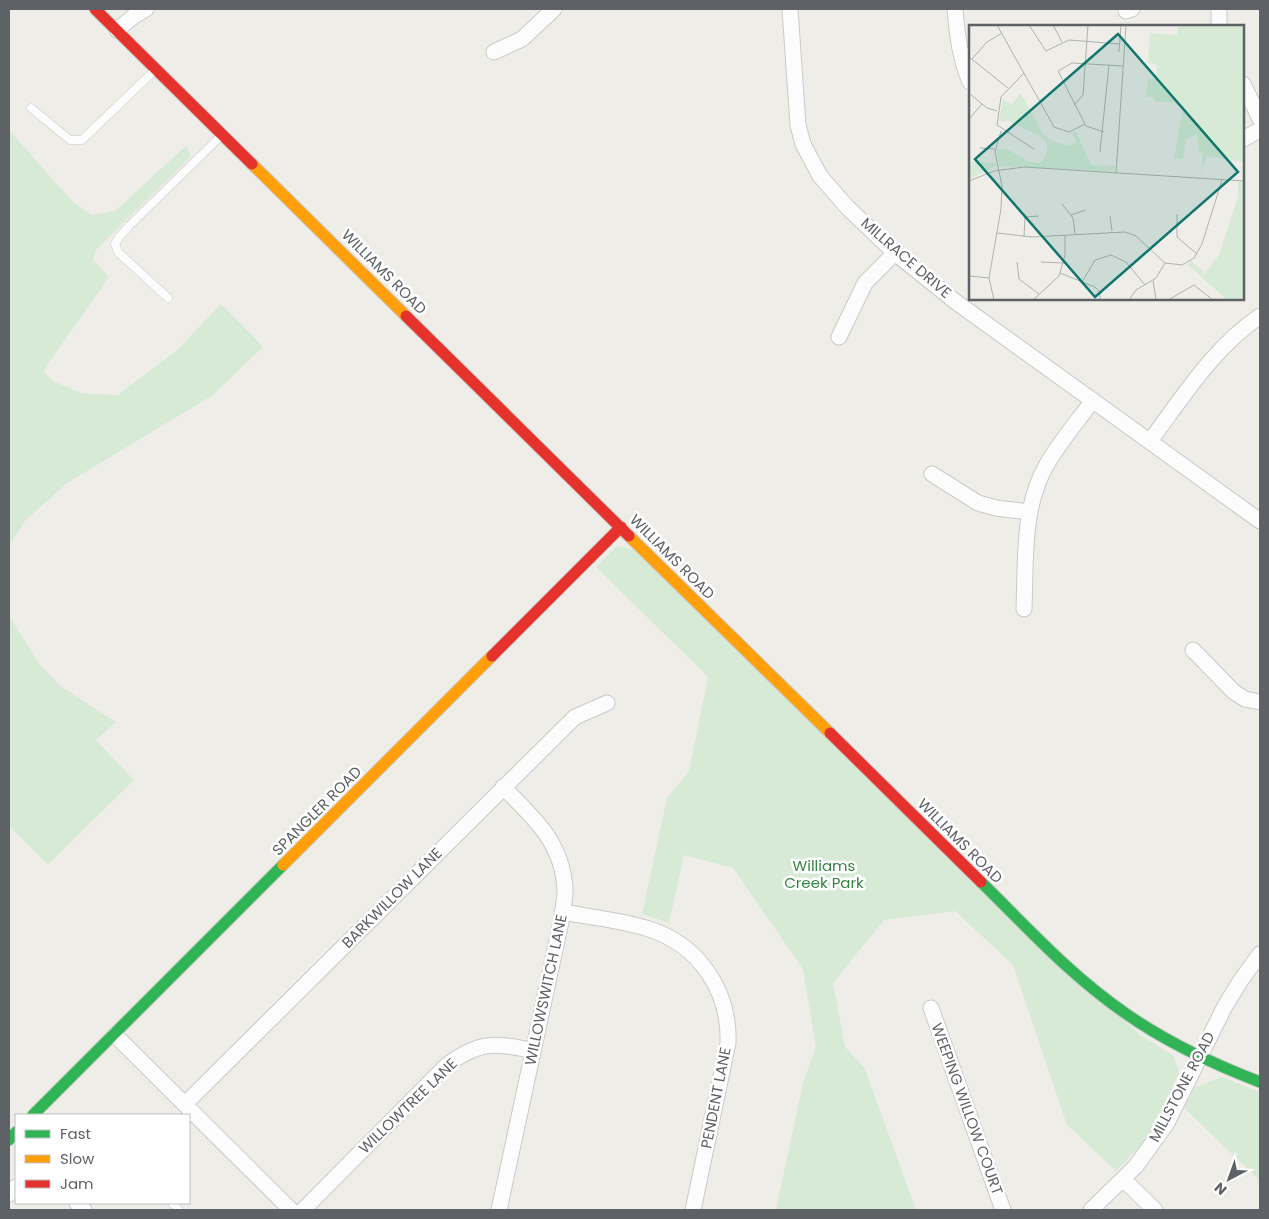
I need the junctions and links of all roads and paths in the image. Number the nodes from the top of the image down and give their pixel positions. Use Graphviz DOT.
graph roads {
  1 [pos="95,9"];
  2 [pos="146,9"];
  3 [pos="554,9"];
  4 [pos="790,9"];
  5 [pos="955,9"];
  6 [pos="1219,9"];
  7 [pos="1219,25"];
  8 [pos="117,30"];
  9 [pos="494,52"];
  10 [pos="156,69"];
  11 [pos="969,79"];
  12 [pos="1244,86"];
  13 [pos="31,108"];
  14 [pos="1260,119"];
  15 [pos="1260,130"];
  16 [pos="223,134"];
  17 [pos="1244,138"];
  18 [pos="895,252"];
  19 [pos="168,298"];
  20 [pos="1260,316"];
  21 [pos="839,337"];
  22 [pos="1093,400"];
  23 [pos="1150,441"];
  24 [pos="932,474"];
  25 [pos="1030,512"];
  26 [pos="1260,521"];
  27 [pos="621,527"];
  28 [pos="1024,609"];
  29 [pos="1193,650"];
  30 [pos="1260,702"];
  31 [pos="607,703"];
  32 [pos="503,787"];
  33 [pos="562,912"];
  34 [pos="1260,954"];
  35 [pos="931,1008"];
  36 [pos="115,1034"];
  37 [pos="533,1050"];
  38 [pos="1200,1055"];
  39 [pos="1260,1082"];
  40 [pos="185,1104"];
  41 [pos="34,1114"];
  42 [pos="1123,1179"];
  43 [pos="291,1210"];
  44 [pos="303,1210"];
  45 [pos="499,1210"];
  46 [pos="693,1210"];
  47 [pos="1003,1210"];
  48 [pos="1091,1210"];
  49 [pos="1155,1210"];
  1 -- 8 [label="main road, WILLIAMS ROAD"];
  2 -- 8 [label="street"];
  3 -- 9 [label="street"];
  4 -- 18 [label="street, MILLRACE DRIVE"];
  5 -- 11 [label="street"];
  6 -- 7 [label="street"];
  8 -- 10 [label="main road, WILLIAMS ROAD"];
  10 -- 13 [label="lane"];
  10 -- 16 [label="main road, WILLIAMS ROAD"];
  12 -- 14 [label="street"];
  15 -- 17 [label="street"];
  16 -- 19 [label="lane"];
  16 -- 27 [label="main road, WILLIAMS ROAD"];
  18 -- 21 [label="street"];
  18 -- 22 [label="street, MILLRACE DRIVE"];
  20 -- 23 [label="street"];
  22 -- 23 [label="street, MILLRACE DRIVE"];
  22 -- 25 [label="street"];
  23 -- 26 [label="street, MILLRACE DRIVE"];
  24 -- 25 [label="street"];
  25 -- 28 [label="street"];
  27 -- 36 [label="main road, SPANGLER ROAD"];
  27 -- 38 [label="main road, WILLIAMS ROAD"];
  29 -- 30 [label="street"];
  31 -- 32 [label="street, BARKWILLOW LANE"];
  32 -- 33 [label="street, WILLOWSWITCH LANE"];
  32 -- 40 [label="street, BARKWILLOW LANE"];
  33 -- 37 [label="street, WILLOWSWITCH LANE"];
  33 -- 46 [label="street, PENDENT LANE"];
  34 -- 38 [label="street, MILLSTONE ROAD"];
  35 -- 47 [label="street, WEEPING WILLOW COURT"];
  36 -- 40 [label="street"];
  36 -- 41 [label="main road, SPANGLER ROAD"];
  37 -- 44 [label="street, WILLOWTREE LANE"];
  37 -- 45 [label="street, WILLOWSWITCH LANE"];
  38 -- 39 [label="main road, WILLIAMS ROAD"];
  38 -- 42 [label="street, MILLSTONE ROAD"];
  40 -- 43 [label="street"];
  42 -- 48 [label="street, MILLSTONE ROAD"];
  42 -- 49 [label="street"];
}
